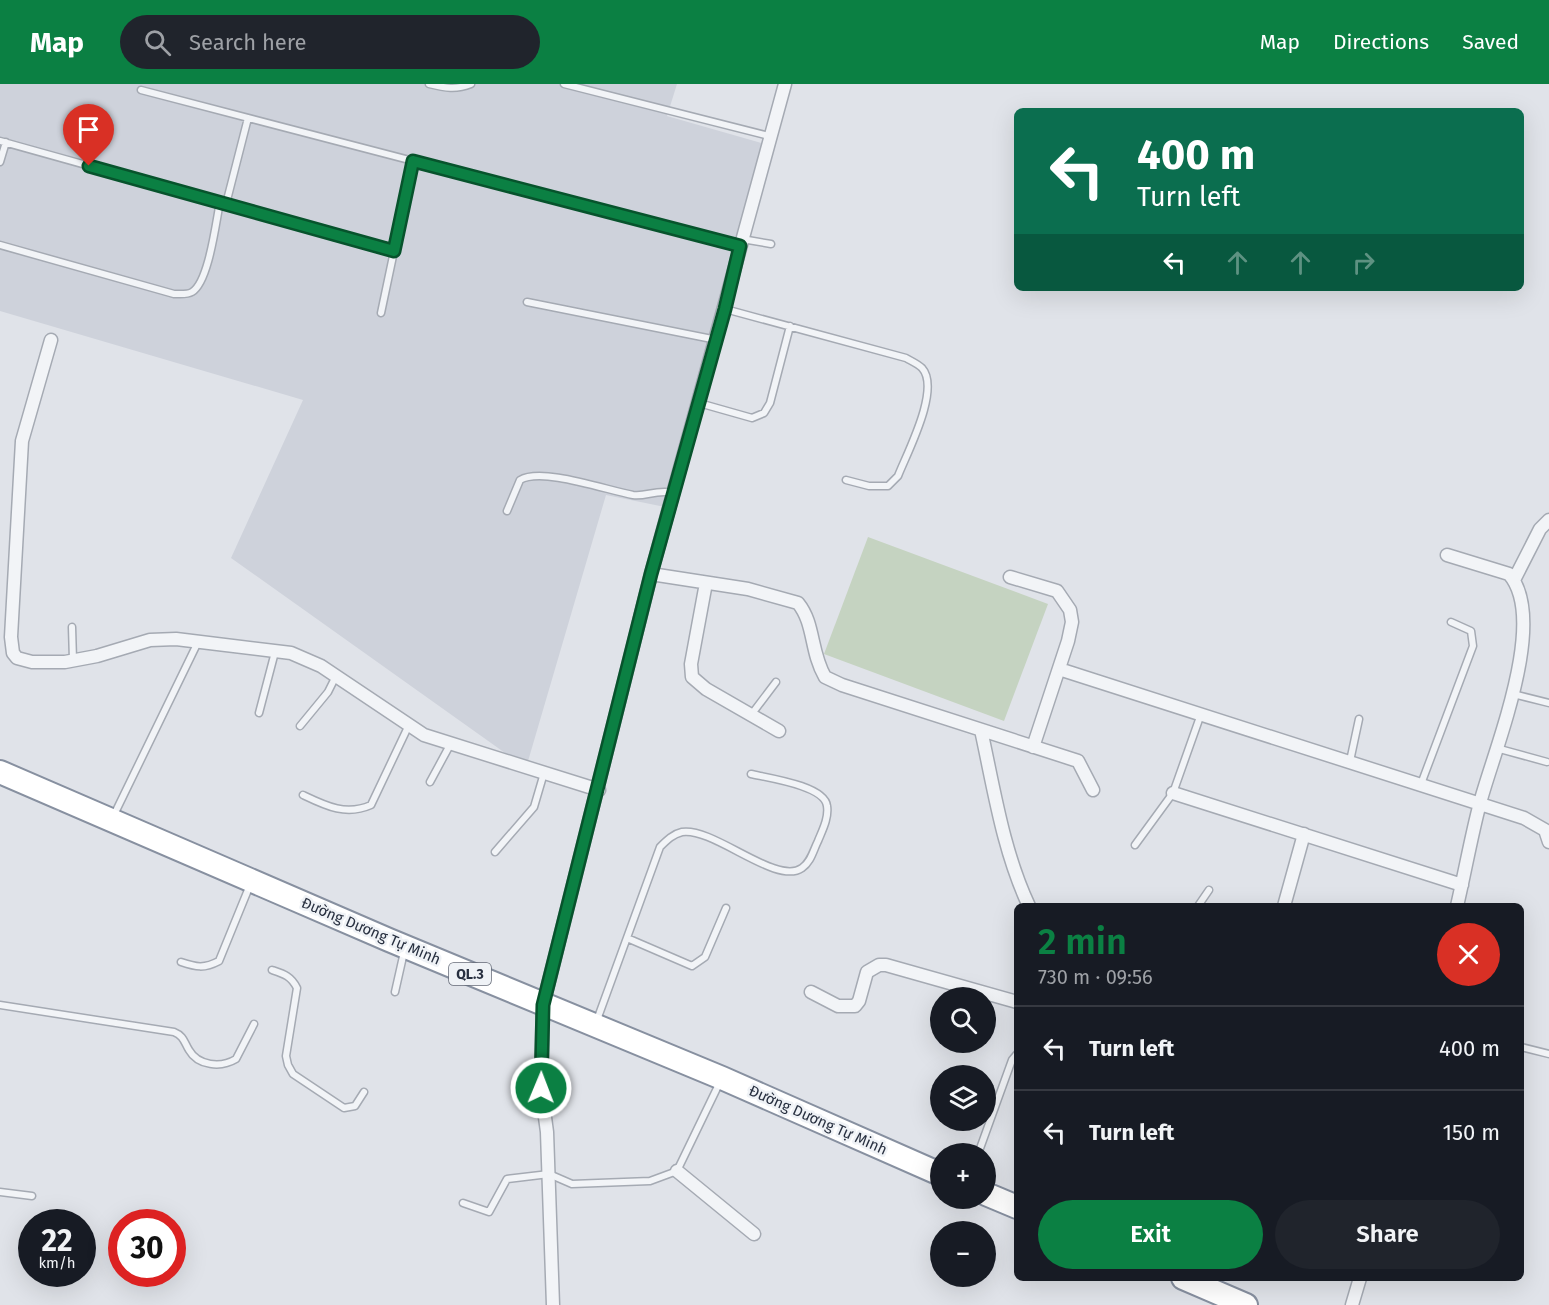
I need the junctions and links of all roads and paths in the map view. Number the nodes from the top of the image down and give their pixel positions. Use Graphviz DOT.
graph roads {
  1 [pos="429,84"];
  2 [pos="471,84"];
  3 [pos="564,84"];
  4 [pos="785,84"];
  5 [pos="141,90"];
  6 [pos="248,118"];
  7 [pos="769,136"];
  8 [pos="3,142"];
  9 [pos="413,161"];
  10 [pos="0,162"];
  11 [pos="223,203"];
  12 [pos="740,242"];
  13 [pos="771,244"];
  14 [pos="0,245"];
  15 [pos="394,251"];
  16 [pos="527,302"];
  17 [pos="725,309"];
  18 [pos="381,313"];
  19 [pos="790,326"];
  20 [pos="51,340"];
  21 [pos="717,340"];
  22 [pos="699,403"];
  23 [pos="846,480"];
  24 [pos="674,493"];
  25 [pos="507,511"];
  26 [pos="1549,520"];
  27 [pos="1447,555"];
  28 [pos="651,574"];
  29 [pos="1010,577"];
  30 [pos="1514,580"];
  31 [pos="706,583"];
  32 [pos="1450,622"];
  33 [pos="72,627"];
  34 [pos="198,642"];
  35 [pos="275,651"];
  36 [pos="73,661"];
  37 [pos="1059,669"];
  38 [pos="336,676"];
  39 [pos="776,682"];
  40 [pos="1512,694"];
  41 [pos="1549,703"];
  42 [pos="259,713"];
  43 [pos="1201,714"];
  44 [pos="751,715"];
  45 [pos="1359,719"];
  46 [pos="300,726"];
  47 [pos="408,727"];
  48 [pos="981,730"];
  49 [pos="779,731"];
  50 [pos="450,745"];
  51 [pos="1032,747"];
  52 [pos="1496,748"];
  53 [pos="1350,761"];
  54 [pos="1547,762"];
  55 [pos="0,772"];
  56 [pos="544,773"];
  57 [pos="751,774"];
  58 [pos="430,782"];
  59 [pos="1421,784"];
  60 [pos="599,790"];
  61 [pos="1094,790"];
  62 [pos="1173,793"];
  63 [pos="303,795"];
  64 [pos="1480,804"];
  65 [pos="112,820"];
  66 [pos="1304,834"];
  67 [pos="1549,842"];
  68 [pos="1135,845"];
  69 [pos="495,852"];
  70 [pos="253,880"];
  71 [pos="1462,885"];
  72 [pos="1209,890"];
  73 [pos="1028,903"];
  74 [pos="1200,903"];
  75 [pos="1285,903"];
  76 [pos="1458,903"];
  77 [pos="726,908"];
  78 [pos="627,938"];
  79 [pos="405,946"];
  80 [pos="181,962"];
  81 [pos="272,970"];
  82 [pos="395,992"];
  83 [pos="811,992"];
  84 [pos="1014,1001"];
  85 [pos="0,1005"];
  86 [pos="543,1005"];
  87 [pos="254,1024"];
  88 [pos="594,1026"];
  89 [pos="1524,1048"];
  90 [pos="1549,1054"];
  91 [pos="1014,1058"];
  92 [pos="722,1078"];
  93 [pos="364,1092"];
  94 [pos="982,1143"];
  95 [pos="930,1170"];
  96 [pos="677,1171"];
  97 [pos="549,1174"];
  98 [pos="0,1192"];
  99 [pos="32,1197"];
  100 [pos="996,1198"];
  101 [pos="463,1203"];
  102 [pos="1014,1206"];
  103 [pos="754,1234"];
  104 [pos="1189,1281"];
  105 [pos="1359,1281"];
  106 [pos="552,1305"];
  107 [pos="1246,1305"];
  108 [pos="1352,1305"];
  1 -- 2 [label="lane"];
  3 -- 7 [label="lane"];
  4 -- 7 [label="street"];
  5 -- 6 [label="lane"];
  6 -- 9 [label="lane"];
  6 -- 11 [label="lane"];
  7 -- 12 [label="street"];
  8 -- 10 [label="lane"];
  8 -- 11 [label="lane"];
  9 -- 12 [label="lane"];
  9 -- 15 [label="lane"];
  11 -- 14 [label="lane"];
  11 -- 15 [label="lane"];
  12 -- 13 [label="lane"];
  12 -- 17 [label="street"];
  15 -- 18 [label="lane"];
  16 -- 21 [label="lane"];
  17 -- 19 [label="lane"];
  17 -- 21 [label="street"];
  19 -- 22 [label="lane"];
  19 -- 23 [label="lane"];
  20 -- 36 [label="street"];
  21 -- 22 [label="street"];
  22 -- 24 [label="street"];
  24 -- 25 [label="lane"];
  24 -- 28 [label="street"];
  26 -- 30 [label="street"];
  27 -- 30 [label="street"];
  28 -- 31 [label="street"];
  28 -- 60 [label="street"];
  29 -- 37 [label="street"];
  30 -- 40 [label="street"];
  31 -- 44 [label="street"];
  31 -- 48 [label="street"];
  32 -- 59 [label="lane"];
  33 -- 36 [label="lane"];
  34 -- 35 [label="street"];
  34 -- 36 [label="street"];
  34 -- 65 [label="lane"];
  35 -- 38 [label="street"];
  35 -- 42 [label="lane"];
  37 -- 43 [label="street"];
  37 -- 51 [label="street"];
  38 -- 46 [label="lane"];
  38 -- 47 [label="street"];
  39 -- 44 [label="lane"];
  40 -- 41 [label="lane"];
  40 -- 52 [label="street"];
  43 -- 53 [label="street"];
  43 -- 62 [label="lane"];
  44 -- 49 [label="street"];
  45 -- 53 [label="lane"];
  47 -- 50 [label="street"];
  47 -- 63 [label="lane"];
  48 -- 51 [label="street"];
  48 -- 73 [label="street"];
  50 -- 56 [label="street"];
  50 -- 58 [label="lane"];
  51 -- 61 [label="street"];
  52 -- 54 [label="lane"];
  52 -- 64 [label="street"];
  53 -- 59 [label="street"];
  55 -- 65 [label="highway, Đường Dương Tự Minh / QL.3"];
  56 -- 60 [label="street"];
  56 -- 69 [label="lane"];
  57 -- 78 [label="lane"];
  59 -- 64 [label="street"];
  60 -- 86 [label="street"];
  62 -- 66 [label="street"];
  62 -- 68 [label="lane"];
  64 -- 67 [label="street"];
  64 -- 71 [label="street"];
  65 -- 70 [label="highway, Đường Dương Tự Minh / QL.3"];
  66 -- 71 [label="street"];
  66 -- 75 [label="street"];
  70 -- 79 [label="highway, Đường Dương Tự Minh / QL.3"];
  70 -- 80 [label="lane"];
  71 -- 76 [label="street"];
  72 -- 74 [label="lane"];
  77 -- 78 [label="lane"];
  78 -- 88 [label="lane"];
  79 -- 82 [label="lane"];
  79 -- 86 [label="highway, Đường Dương Tự Minh / QL.3"];
  81 -- 93 [label="lane"];
  83 -- 84 [label="street"];
  85 -- 87 [label="lane"];
  86 -- 88 [label="highway, Đường Dương Tự Minh / QL.3"];
  86 -- 97 [label="street"];
  88 -- 92 [label="highway, Đường Dương Tự Minh / QL.3"];
  89 -- 90 [label="lane"];
  91 -- 94 [label="lane"];
  92 -- 95 [label="highway, Đường Dương Tự Minh / QL.3"];
  92 -- 96 [label="lane"];
  96 -- 97 [label="lane"];
  96 -- 103 [label="street"];
  97 -- 101 [label="lane"];
  97 -- 106 [label="street"];
  98 -- 99 [label="lane"];
  100 -- 102 [label="highway"];
  104 -- 107 [label="highway"];
  105 -- 108 [label="street"];
}
